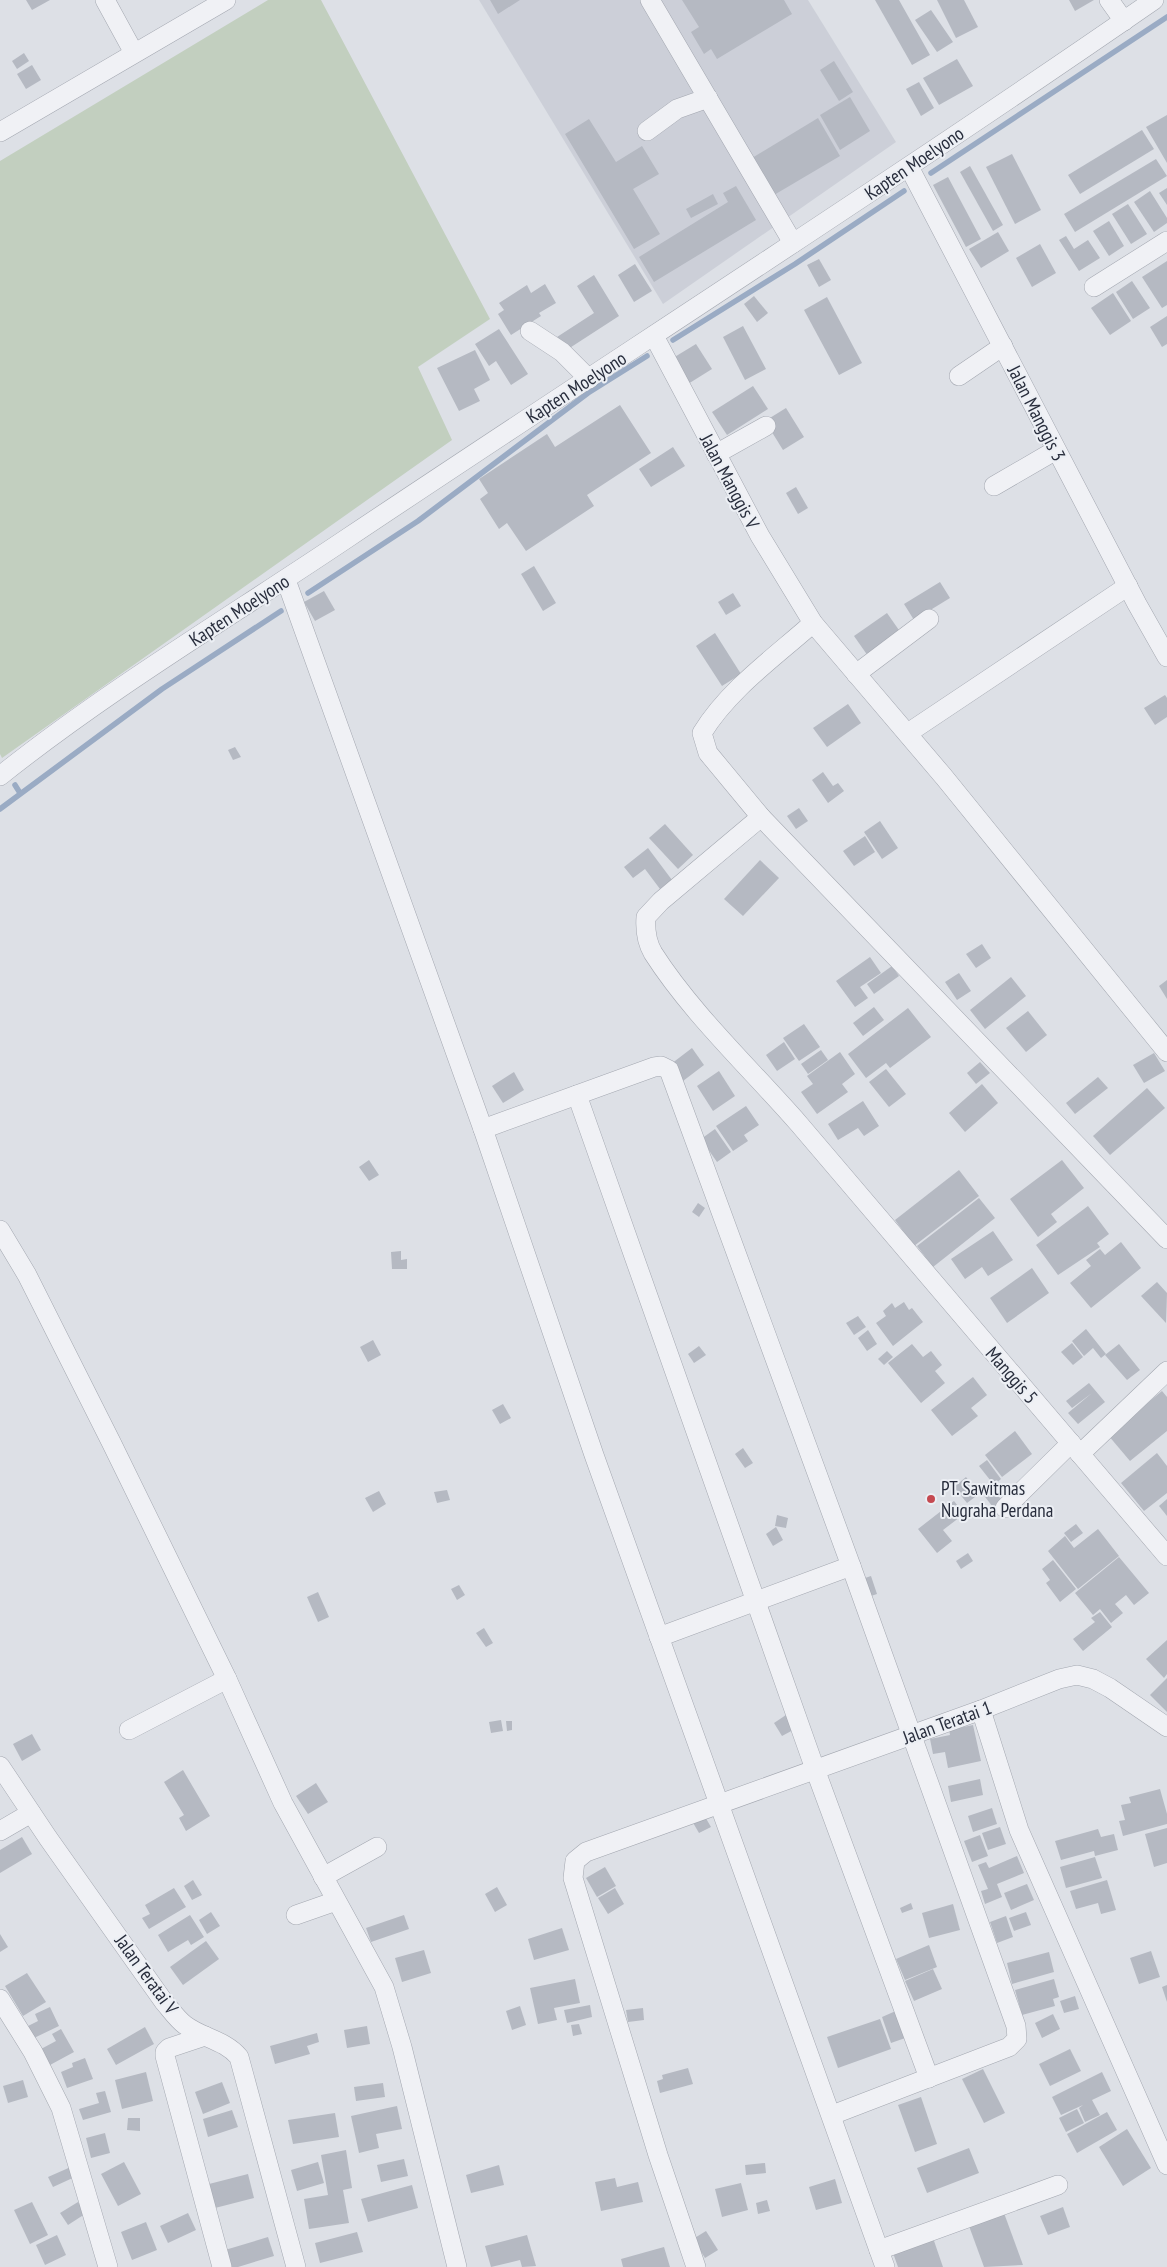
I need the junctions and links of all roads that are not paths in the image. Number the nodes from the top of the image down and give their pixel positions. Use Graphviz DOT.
graph roads {
  1 [pos="105,0"];
  2 [pos="226,0"];
  3 [pos="650,0"];
  4 [pos="1109,0"];
  5 [pos="1154,0"];
  6 [pos="1124,21"];
  7 [pos="134,53"];
  8 [pos="708,98"];
  9 [pos="647,131"];
  10 [pos="0,132"];
  11 [pos="909,167"];
  12 [pos="1167,241"];
  13 [pos="793,243"];
  14 [pos="1094,286"];
  15 [pos="530,331"];
  16 [pos="654,336"];
  17 [pos="1003,346"];
  18 [pos="959,376"];
  19 [pos="589,379"];
  20 [pos="766,426"];
  21 [pos="1056,450"];
  22 [pos="716,454"];
  23 [pos="994,486"];
  24 [pos="286,580"];
  25 [pos="1128,586"];
  26 [pos="929,618"];
  27 [pos="813,623"];
  28 [pos="1167,657"];
  29 [pos="856,674"];
  30 [pos="908,734"];
  31 [pos="0,776"];
  32 [pos="761,817"];
  33 [pos="1167,1052"];
  34 [pos="577,1095"];
  35 [pos="483,1129"];
  36 [pos="0,1230"];
  37 [pos="1167,1239"];
  38 [pos="1167,1370"];
  39 [pos="1076,1449"];
  40 [pos="1005,1508"];
  41 [pos="1167,1556"];
  42 [pos="851,1566"];
  43 [pos="756,1601"];
  44 [pos="659,1637"];
  45 [pos="227,1679"];
  46 [pos="981,1710"];
  47 [pos="1167,1727"];
  48 [pos="129,1730"];
  49 [pos="911,1735"];
  50 [pos="0,1766"];
  51 [pos="815,1769"];
  52 [pos="719,1804"];
  53 [pos="31,1813"];
  54 [pos="0,1831"];
  55 [pos="377,1847"];
  56 [pos="323,1877"];
  57 [pos="336,1901"];
  58 [pos="296,1916"];
  59 [pos="0,1999"];
  60 [pos="205,2036"];
  61 [pos="929,2078"];
  62 [pos="832,2115"];
  63 [pos="1167,2165"];
  64 [pos="1058,2185"];
  65 [pos="882,2258"];
  66 [pos="108,2267"];
  67 [pos="222,2267"];
  68 [pos="296,2267"];
  69 [pos="457,2267"];
  70 [pos="696,2267"];
  1 -- 7 [label="street"];
  2 -- 7 [label="street"];
  3 -- 8 [label="street"];
  4 -- 6 [label="street"];
  5 -- 6 [label="street, Kapten Moelyono"];
  6 -- 11 [label="street, Kapten Moelyono"];
  7 -- 10 [label="street"];
  8 -- 9 [label="street"];
  8 -- 13 [label="street"];
  11 -- 13 [label="street, Kapten Moelyono"];
  11 -- 17 [label="street, Jalan Manggis 3"];
  12 -- 14 [label="street"];
  13 -- 16 [label="street, Kapten Moelyono"];
  15 -- 19 [label="street"];
  16 -- 19 [label="street, Kapten Moelyono"];
  16 -- 22 [label="street, Jalan Manggis V"];
  17 -- 18 [label="street"];
  17 -- 21 [label="street, Jalan Manggis 3"];
  19 -- 24 [label="street, Kapten Moelyono"];
  20 -- 22 [label="street"];
  21 -- 23 [label="street"];
  21 -- 25 [label="street, Jalan Manggis 3"];
  22 -- 27 [label="street, Jalan Manggis V"];
  24 -- 31 [label="street, Kapten Moelyono"];
  24 -- 35 [label="street"];
  25 -- 28 [label="street, Jalan Manggis 3"];
  25 -- 30 [label="street"];
  26 -- 29 [label="street"];
  27 -- 29 [label="street, Jalan Manggis V"];
  27 -- 32 [label="street"];
  29 -- 30 [label="street, Jalan Manggis V"];
  30 -- 33 [label="street, Jalan Manggis V"];
  32 -- 37 [label="street"];
  32 -- 39 [label="street, Manggis 5"];
  34 -- 35 [label="street"];
  34 -- 42 [label="street"];
  34 -- 43 [label="street"];
  35 -- 44 [label="street"];
  36 -- 45 [label="street"];
  38 -- 39 [label="street"];
  39 -- 40 [label="street"];
  39 -- 41 [label="street, Manggis 5"];
  42 -- 43 [label="street"];
  42 -- 49 [label="street"];
  43 -- 44 [label="street"];
  43 -- 51 [label="street"];
  44 -- 52 [label="street"];
  45 -- 48 [label="street"];
  45 -- 56 [label="street"];
  46 -- 47 [label="street, Jalan Teratai 1"];
  46 -- 49 [label="street, Jalan Teratai 1"];
  46 -- 63 [label="street"];
  49 -- 51 [label="street, Jalan Teratai 1"];
  49 -- 61 [label="street"];
  50 -- 53 [label="street, Jalan Teratai V"];
  51 -- 52 [label="street, Jalan Teratai 1"];
  51 -- 61 [label="street"];
  52 -- 62 [label="street"];
  52 -- 70 [label="street, Jalan Teratai 1"];
  53 -- 54 [label="street"];
  53 -- 60 [label="street, Jalan Teratai V"];
  55 -- 56 [label="street"];
  56 -- 57 [label="street"];
  57 -- 58 [label="street"];
  57 -- 69 [label="street"];
  59 -- 66 [label="street"];
  60 -- 67 [label="street"];
  60 -- 68 [label="street, Jalan Teratai V"];
  61 -- 62 [label="street"];
  62 -- 65 [label="street"];
  64 -- 65 [label="street"];
}
